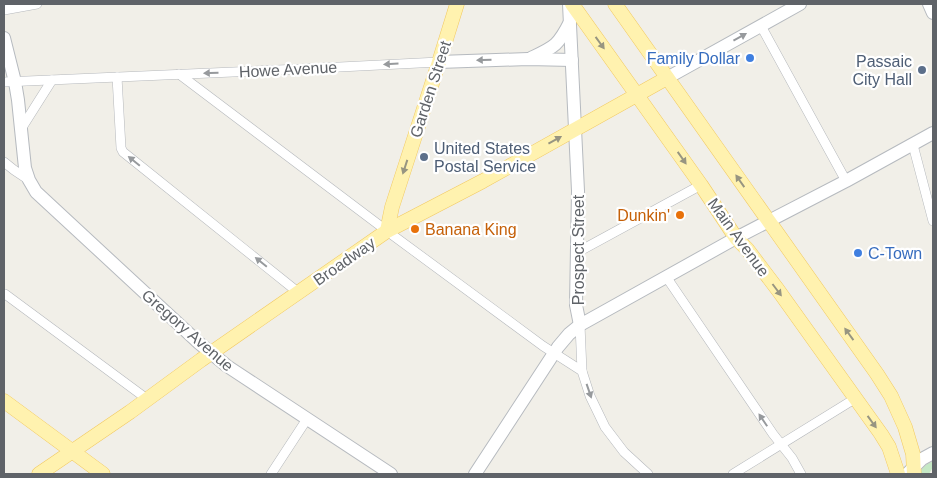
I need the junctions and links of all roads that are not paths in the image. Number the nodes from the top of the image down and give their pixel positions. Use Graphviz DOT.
graph roads {
  1 [pos="37,4"];
  2 [pos="457,4"];
  3 [pos="570,4"];
  4 [pos="615,4"];
  5 [pos="800,4"];
  6 [pos="929,4"];
  7 [pos="4,10"];
  8 [pos="933,12"];
  9 [pos="570,22"];
  10 [pos="761,26"];
  11 [pos="4,38"];
  12 [pos="528,59"];
  13 [pos="572,60"];
  14 [pos="439,62"];
  15 [pos="179,74"];
  16 [pos="117,77"];
  17 [pos="667,78"];
  18 [pos="52,80"];
  19 [pos="9,82"];
  20 [pos="637,94"];
  21 [pos="21,129"];
  22 [pos="575,129"];
  23 [pos="933,133"];
  24 [pos="913,145"];
  25 [pos="4,162"];
  26 [pos="29,180"];
  27 [pos="846,181"];
  28 [pos="701,185"];
  29 [pos="768,221"];
  30 [pos="933,221"];
  31 [pos="387,231"];
  32 [pos="736,238"];
  33 [pos="578,252"];
  34 [pos="667,278"];
  35 [pos="299,293"];
  36 [pos="5,294"];
  37 [pos="580,325"];
  38 [pos="211,353"];
  39 [pos="554,353"];
  40 [pos="582,371"];
  41 [pos="856,398"];
  42 [pos="147,399"];
  43 [pos="4,402"];
  44 [pos="307,419"];
  45 [pos="781,444"];
  46 [pos="72,452"];
  47 [pos="933,453"];
  48 [pos="911,472"];
  49 [pos="39,474"];
  50 [pos="103,474"];
  51 [pos="271,474"];
  52 [pos="391,474"];
  53 [pos="475,474"];
  54 [pos="648,474"];
  55 [pos="733,474"];
  56 [pos="801,474"];
  57 [pos="898,474"];
  1 -- 7 [label="street"];
  2 -- 14 [label="main road, Garden Street"];
  3 -- 9 [label="street, Prospect Street"];
  3 -- 20 [label="main road, Main Avenue, one-way"];
  4 -- 17 [label="main road, Main Avenue"];
  5 -- 10 [label="street"];
  6 -- 8 [label="street"];
  9 -- 12 [label="street"];
  9 -- 13 [label="street, Prospect Street"];
  17 -- 10 [label="street, one-way"];
  10 -- 27 [label="street"];
  11 -- 19 [label="street"];
  12 -- 13 [label="street, Howe Avenue"];
  12 -- 14 [label="street, Howe Avenue, one-way"];
  13 -- 22 [label="street, Prospect Street"];
  14 -- 15 [label="street, Howe Avenue, one-way"];
  14 -- 31 [label="main road, Garden Street, one-way"];
  15 -- 16 [label="street, Howe Avenue"];
  15 -- 31 [label="street"];
  16 -- 18 [label="street, Howe Avenue"];
  35 -- 16 [label="street, one-way"];
  17 -- 20 [label="main road, Broadway"];
  29 -- 17 [label="main road, Main Avenue, one-way"];
  18 -- 19 [label="street, Howe Avenue"];
  18 -- 21 [label="street"];
  19 -- 21 [label="street"];
  20 -- 22 [label="main road, Broadway"];
  20 -- 28 [label="main road, Main Avenue, one-way"];
  21 -- 26 [label="street"];
  31 -- 22 [label="main road, Broadway, one-way"];
  22 -- 33 [label="street, Prospect Street"];
  23 -- 24 [label="street"];
  24 -- 27 [label="street"];
  24 -- 30 [label="street"];
  25 -- 26 [label="street, Gregory Avenue"];
  26 -- 38 [label="street, Gregory Avenue"];
  27 -- 29 [label="street"];
  28 -- 32 [label="main road, Main Avenue"];
  28 -- 33 [label="street"];
  29 -- 32 [label="street"];
  48 -- 29 [label="main road, Main Avenue, one-way"];
  31 -- 35 [label="main road, Broadway"];
  31 -- 39 [label="street"];
  32 -- 34 [label="street"];
  32 -- 41 [label="main road, Main Avenue, one-way"];
  33 -- 37 [label="street, Prospect Street"];
  34 -- 37 [label="street"];
  45 -- 34 [label="street, one-way"];
  35 -- 38 [label="main road, Broadway"];
  36 -- 42 [label="street"];
  37 -- 39 [label="street"];
  37 -- 40 [label="street, Prospect Street"];
  38 -- 42 [label="main road, Broadway"];
  38 -- 44 [label="street, Gregory Avenue"];
  39 -- 40 [label="street"];
  39 -- 53 [label="street"];
  40 -- 54 [label="street, Prospect Street, one-way"];
  41 -- 45 [label="street"];
  41 -- 57 [label="main road, Main Avenue, one-way"];
  42 -- 46 [label="main road, Broadway"];
  43 -- 46 [label="main road"];
  44 -- 51 [label="street"];
  44 -- 52 [label="street, Gregory Avenue"];
  45 -- 55 [label="street"];
  45 -- 56 [label="street"];
  46 -- 49 [label="main road, Broadway"];
  46 -- 50 [label="main road"];
  47 -- 48 [label="street"];
}
